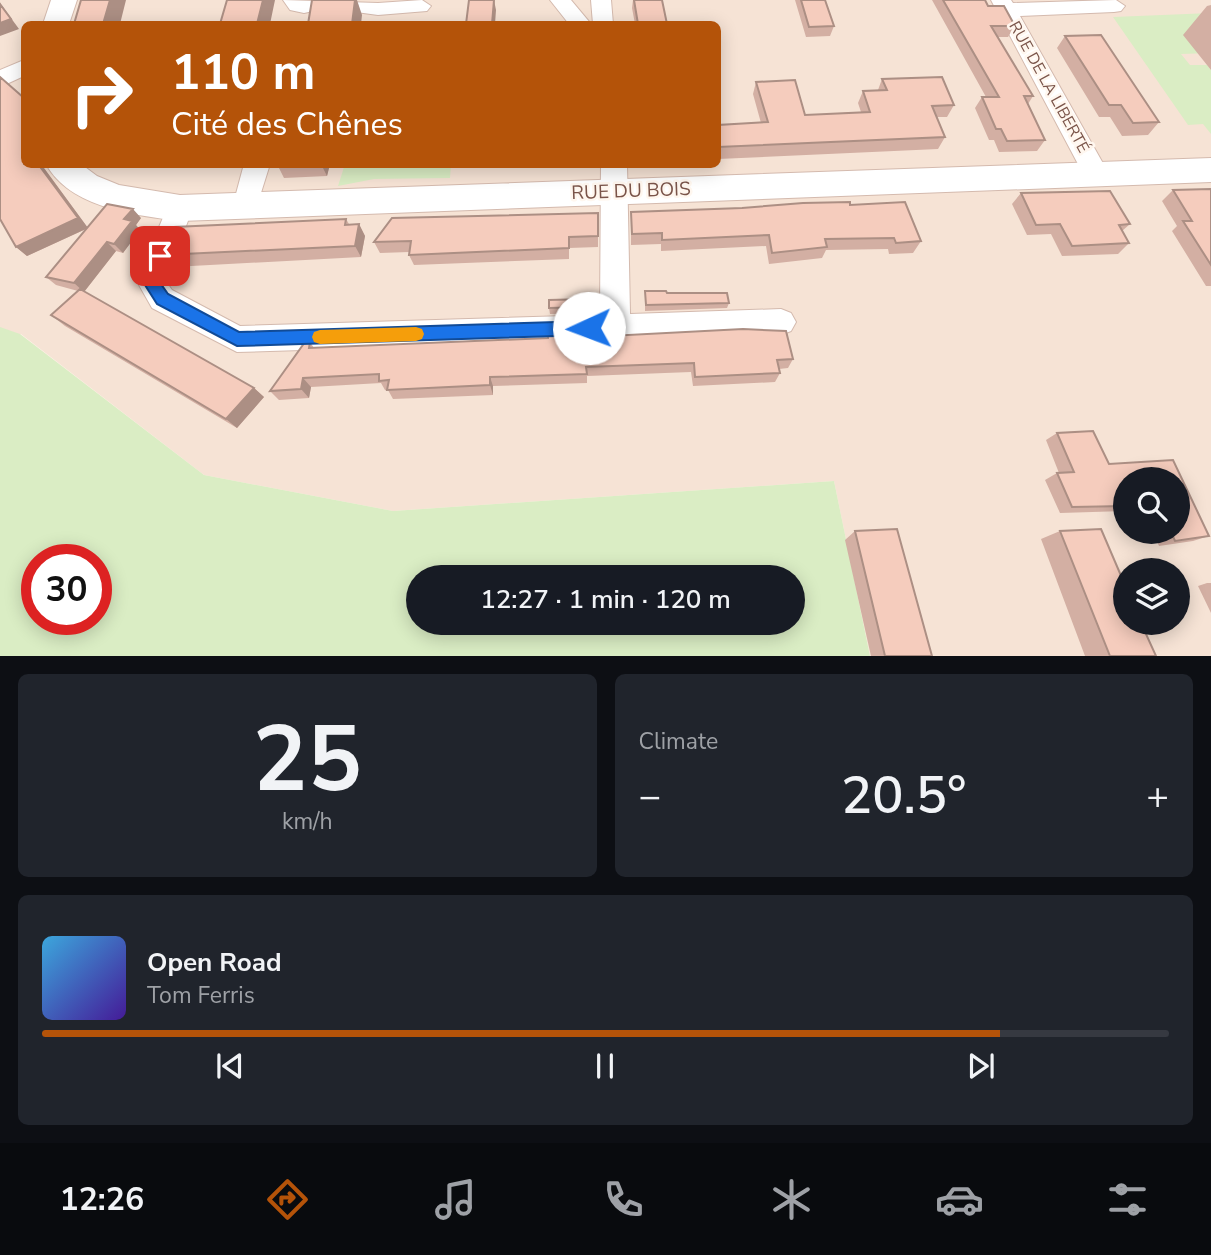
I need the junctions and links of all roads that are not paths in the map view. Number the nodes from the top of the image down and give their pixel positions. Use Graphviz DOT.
graph roads {
  1 [pos="64,0"];
  2 [pos="324,0"];
  3 [pos="560,0"];
  4 [pos="601,0"];
  5 [pos="1004,5"];
  6 [pos="421,6"];
  7 [pos="1114,6"];
  8 [pos="297,10"];
  9 [pos="57,21"];
  10 [pos="578,21"];
  11 [pos="603,21"];
  12 [pos="21,68"];
  13 [pos="0,79"];
  14 [pos="64,168"];
  15 [pos="256,168"];
  16 [pos="1211,170"];
  17 [pos="1097,174"];
  18 [pos="614,178"];
  19 [pos="246,205"];
  20 [pos="180,208"];
  21 [pos="781,321"];
  22 [pos="615,327"];
  1 -- 9 [label="street"];
  2 -- 6 [label="street"];
  2 -- 8 [label="street"];
  3 -- 10 [label="street"];
  4 -- 11 [label="street"];
  5 -- 7 [label="street"];
  5 -- 17 [label="street, RUE DE LA LIBERTÉ"];
  12 -- 13 [label="street"];
  14 -- 20 [label="street, RUE DU BOIS"];
  15 -- 19 [label="street"];
  16 -- 17 [label="street, RUE DU BOIS"];
  17 -- 18 [label="street, RUE DU BOIS"];
  18 -- 19 [label="street, RUE DU BOIS"];
  18 -- 22 [label="street"];
  19 -- 20 [label="street, RUE DU BOIS"];
  20 -- 22 [label="street"];
  21 -- 22 [label="street"];
}
